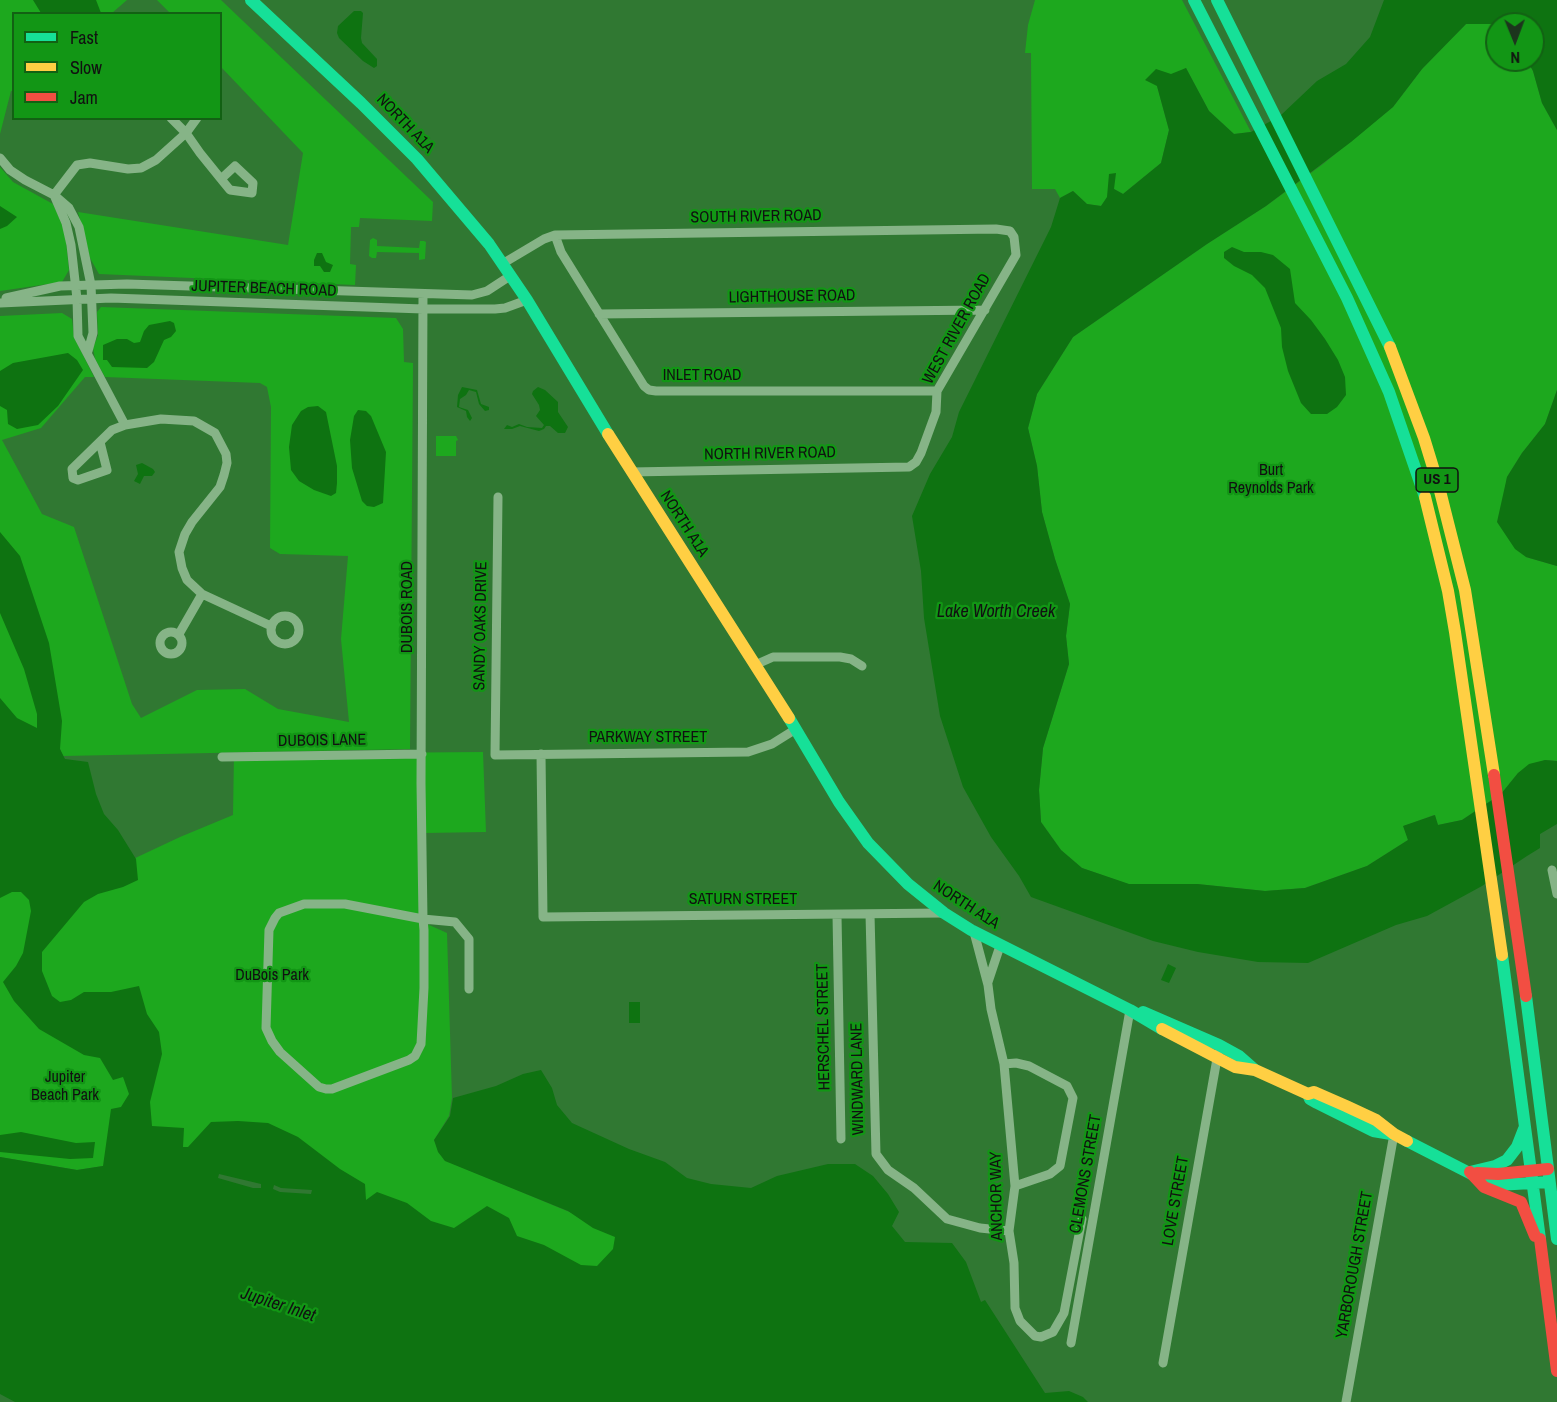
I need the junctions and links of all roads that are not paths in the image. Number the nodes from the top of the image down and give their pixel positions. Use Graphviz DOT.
graph roads {
  1 [pos="251,0"];
  2 [pos="1194,0"];
  3 [pos="1217,0"];
  4 [pos="173,120"];
  5 [pos="196,120"];
  6 [pos="186,133"];
  7 [pos="0,158"];
  8 [pos="221,178"];
  9 [pos="54,195"];
  10 [pos="555,235"];
  11 [pos="1014,237"];
  12 [pos="502,264"];
  13 [pos="510,276"];
  14 [pos="76,285"];
  15 [pos="91,285"];
  16 [pos="423,294"];
  17 [pos="77,299"];
  18 [pos="92,299"];
  19 [pos="526,300"];
  20 [pos="0,301"];
  21 [pos="423,309"];
  22 [pos="985,310"];
  23 [pos="599,314"];
  24 [pos="88,351"];
  25 [pos="937,391"];
  26 [pos="125,425"];
  27 [pos="100,442"];
  28 [pos="909,467"];
  29 [pos="631,472"];
  30 [pos="498,496"];
  31 [pos="202,594"];
  32 [pos="271,626"];
  33 [pos="179,634"];
  34 [pos="756,665"];
  35 [pos="862,666"];
  36 [pos="796,729"];
  37 [pos="422,754"];
  38 [pos="541,754"];
  39 [pos="495,755"];
  40 [pos="222,757"];
  41 [pos="1552,870"];
  42 [pos="1557,894"];
  43 [pos="944,913"];
  44 [pos="870,914"];
  45 [pos="837,915"];
  46 [pos="423,919"];
  47 [pos="974,932"];
  48 [pos="1000,946"];
  49 [pos="988,985"];
  50 [pos="469,989"];
  51 [pos="1130,1010"];
  52 [pos="1219,1045"];
  53 [pos="1217,1058"];
  54 [pos="1004,1064"];
  55 [pos="1255,1070"];
  56 [pos="1525,1126"];
  57 [pos="1394,1134"];
  58 [pos="841,1139"];
  59 [pos="1553,1168"];
  60 [pos="1470,1172"];
  61 [pos="1532,1176"];
  62 [pos="1553,1182"];
  63 [pos="1015,1186"];
  64 [pos="1082,1219"];
  65 [pos="1009,1231"];
  66 [pos="1557,1239"];
  67 [pos="1544,1260"];
  68 [pos="1071,1342"];
  69 [pos="1163,1363"];
  70 [pos="1557,1371"];
  71 [pos="1346,1402"];
  1 -- 12 [label="main road, NORTH A1A"];
  2 -- 56 [label="main road, US 1"];
  3 -- 59 [label="main road, US 1"];
  4 -- 6 [label="street"];
  5 -- 6 [label="street"];
  6 -- 8 [label="street"];
  6 -- 9 [label="street"];
  7 -- 9 [label="street"];
  9 -- 14 [label="street"];
  9 -- 15 [label="street"];
  10 -- 11 [label="street, SOUTH RIVER ROAD"];
  10 -- 12 [label="street, SOUTH RIVER ROAD"];
  10 -- 23 [label="street, INLET ROAD"];
  11 -- 22 [label="street, WEST RIVER ROAD"];
  12 -- 13 [label="main road, NORTH A1A"];
  13 -- 16 [label="street, JUPITER BEACH ROAD"];
  13 -- 19 [label="main road, NORTH A1A"];
  14 -- 15 [label="street, JUPITER BEACH ROAD"];
  14 -- 17 [label="street"];
  14 -- 20 [label="street, JUPITER BEACH ROAD"];
  15 -- 16 [label="street, JUPITER BEACH ROAD"];
  15 -- 18 [label="street"];
  16 -- 21 [label="street, DUBOIS ROAD"];
  17 -- 18 [label="street, JUPITER BEACH ROAD"];
  17 -- 20 [label="street, JUPITER BEACH ROAD"];
  17 -- 24 [label="street"];
  18 -- 21 [label="street, JUPITER BEACH ROAD"];
  18 -- 24 [label="street"];
  19 -- 21 [label="street, JUPITER BEACH ROAD"];
  19 -- 29 [label="main road, NORTH A1A"];
  21 -- 37 [label="street, DUBOIS ROAD"];
  22 -- 23 [label="street, LIGHTHOUSE ROAD"];
  22 -- 25 [label="street, WEST RIVER ROAD"];
  23 -- 25 [label="street, INLET ROAD"];
  24 -- 26 [label="street"];
  25 -- 28 [label="street, WEST RIVER ROAD"];
  26 -- 27 [label="street"];
  26 -- 31 [label="street"];
  28 -- 29 [label="street, NORTH RIVER ROAD"];
  29 -- 34 [label="main road, NORTH A1A"];
  30 -- 39 [label="street, SANDY OAKS DRIVE"];
  31 -- 32 [label="street"];
  31 -- 33 [label="street"];
  34 -- 35 [label="street"];
  34 -- 36 [label="main road, NORTH A1A"];
  36 -- 38 [label="street, PARKWAY STREET"];
  36 -- 43 [label="main road, NORTH A1A"];
  37 -- 40 [label="street, DUBOIS LANE"];
  37 -- 46 [label="street, DUBOIS ROAD"];
  38 -- 39 [label="street, PARKWAY STREET"];
  38 -- 45 [label="street, SATURN STREET"];
  41 -- 42 [label="street"];
  43 -- 44 [label="street, SATURN STREET"];
  43 -- 47 [label="main road, NORTH A1A"];
  44 -- 45 [label="street, SATURN STREET"];
  44 -- 65 [label="street, WINDWARD LANE"];
  45 -- 58 [label="street, HERSCHEL STREET"];
  46 -- 46 [label="street, DUBOIS ROAD"];
  46 -- 50 [label="street"];
  47 -- 48 [label="main road, NORTH A1A"];
  47 -- 49 [label="street, ANCHOR WAY"];
  48 -- 49 [label="street, ANCHOR WAY"];
  48 -- 51 [label="main road, NORTH A1A"];
  49 -- 54 [label="street, ANCHOR WAY"];
  51 -- 52 [label="main road, NORTH A1A"];
  51 -- 53 [label="main road, NORTH A1A"];
  51 -- 68 [label="street, CLEMONS STREET"];
  52 -- 53 [label="street, LOVE STREET"];
  52 -- 55 [label="main road, NORTH A1A"];
  53 -- 55 [label="main road, NORTH A1A"];
  53 -- 69 [label="street, LOVE STREET"];
  54 -- 63 [label="street, ANCHOR WAY"];
  54 -- 63 [label="street"];
  55 -- 57 [label="main road, NORTH A1A"];
  56 -- 60 [label="main road"];
  56 -- 61 [label="main road, US 1"];
  57 -- 60 [label="main road, NORTH A1A"];
  57 -- 71 [label="street, YARBOROUGH STREET"];
  59 -- 61 [label="main road"];
  59 -- 62 [label="main road, US 1"];
  60 -- 61 [label="main road, NORTH A1A"];
  60 -- 67 [label="main road"];
  61 -- 62 [label="main road"];
  61 -- 67 [label="main road, US 1"];
  62 -- 66 [label="main road, US 1"];
  63 -- 65 [label="street, ANCHOR WAY"];
  64 -- 65 [label="street, ANCHOR WAY"];
  67 -- 70 [label="main road, US 1"];
}
